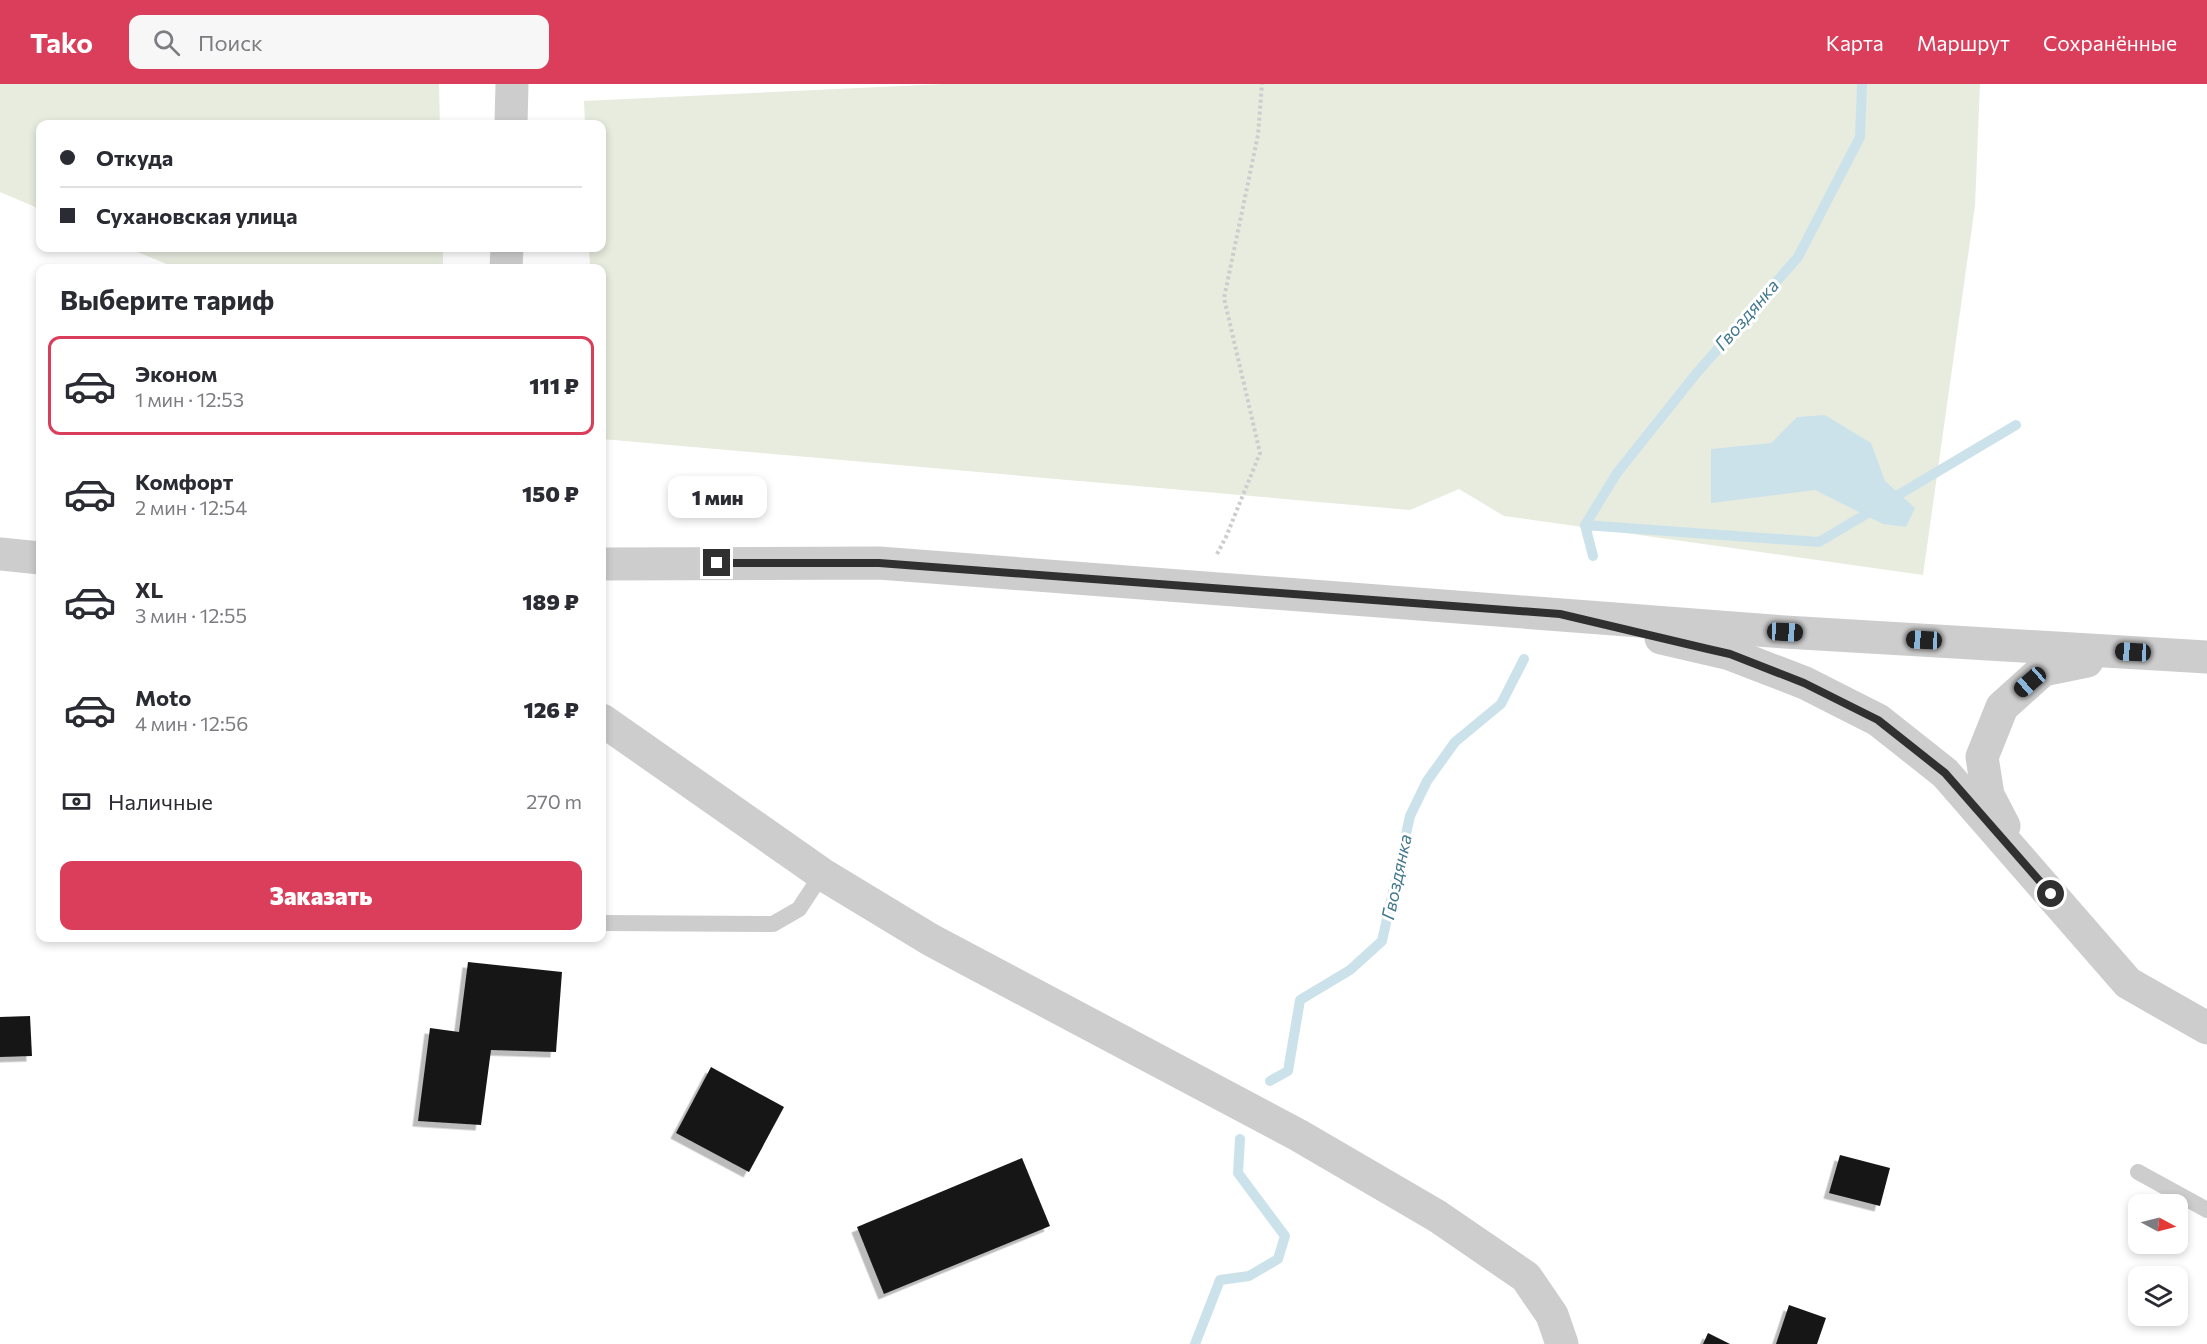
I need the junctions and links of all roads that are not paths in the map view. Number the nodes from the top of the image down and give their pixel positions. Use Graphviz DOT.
graph roads {
  1 [pos="512,84"];
  2 [pos="511,120"];
  3 [pos="0,554"];
  4 [pos="36,558"];
  5 [pos="606,564"];
  6 [pos="1560,614"];
  7 [pos="2133,652"];
  8 [pos="2207,657"];
  9 [pos="606,723"];
  10 [pos="2020,858"];
  11 [pos="822,874"];
  12 [pos="606,923"];
  13 [pos="2207,1028"];
  14 [pos="2138,1172"];
  15 [pos="2207,1210"];
  16 [pos="1562,1344"];
  1 -- 2 [label="street"];
  3 -- 4 [label="street"];
  5 -- 6 [label="street"];
  6 -- 7 [label="street"];
  6 -- 10 [label="street"];
  7 -- 8 [label="street"];
  7 -- 10 [label="street"];
  9 -- 11 [label="street"];
  10 -- 13 [label="street"];
  11 -- 12 [label="lane"];
  11 -- 16 [label="street"];
  14 -- 15 [label="lane"];
}
